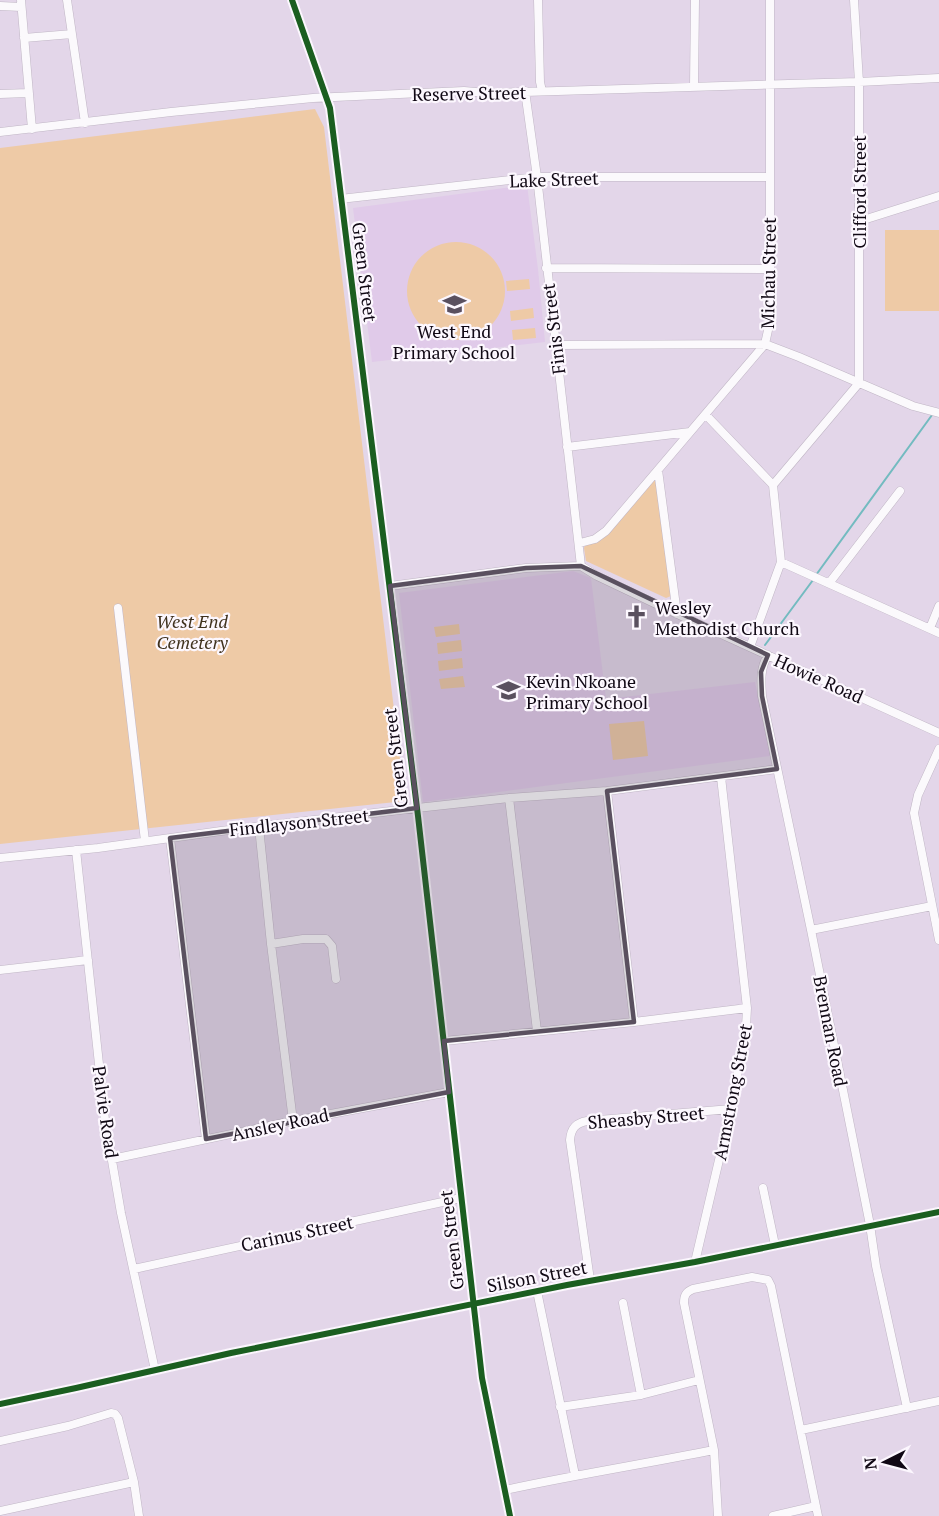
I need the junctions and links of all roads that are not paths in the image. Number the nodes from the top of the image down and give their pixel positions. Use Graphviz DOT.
graph roads {
  1 [pos="67,0"];
  2 [pos="292,0"];
  3 [pos="538,0"];
  4 [pos="695,0"];
  5 [pos="770,0"];
  6 [pos="854,0"];
  7 [pos="21,3"];
  8 [pos="0,6"];
  9 [pos="72,34"];
  10 [pos="24,38"];
  11 [pos="939,78"];
  12 [pos="859,82"];
  13 [pos="769,84"];
  14 [pos="694,86"];
  15 [pos="542,91"];
  16 [pos="525,92"];
  17 [pos="28,93"];
  18 [pos="0,94"];
  19 [pos="326,97"];
  20 [pos="85,123"];
  21 [pos="32,129"];
  22 [pos="0,132"];
  23 [pos="537,177"];
  24 [pos="769,177"];
  25 [pos="939,196"];
  26 [pos="340,199"];
  27 [pos="860,221"];
  28 [pos="546,268"];
  29 [pos="770,268"];
  30 [pos="765,344"];
  31 [pos="555,345"];
  32 [pos="859,383"];
  33 [pos="939,412"];
  34 [pos="706,415"];
  35 [pos="690,432"];
  36 [pos="567,447"];
  37 [pos="658,470"];
  38 [pos="773,485"];
  39 [pos="900,491"];
  40 [pos="580,543"];
  41 [pos="781,561"];
  42 [pos="581,566"];
  43 [pos="830,582"];
  44 [pos="390,586"];
  45 [pos="939,606"];
  46 [pos="118,608"];
  47 [pos="677,614"];
  48 [pos="930,628"];
  49 [pos="939,633"];
  50 [pos="750,647"];
  51 [pos="768,655"];
  52 [pos="939,733"];
  53 [pos="939,749"];
  54 [pos="777,769"];
  55 [pos="721,777"];
  56 [pos="607,791"];
  57 [pos="509,798"];
  58 [pos="417,808"];
  59 [pos="259,827"];
  60 [pos="170,838"];
  61 [pos="145,841"];
  62 [pos="76,850"];
  63 [pos="0,858"];
  64 [pos="932,906"];
  65 [pos="811,930"];
  66 [pos="939,940"];
  67 [pos="271,944"];
  68 [pos="88,960"];
  69 [pos="0,970"];
  70 [pos="336,979"];
  71 [pos="747,1008"];
  72 [pos="634,1022"];
  73 [pos="537,1030"];
  74 [pos="444,1041"];
  75 [pos="449,1092"];
  76 [pos="731,1109"];
  77 [pos="293,1121"];
  78 [pos="206,1139"];
  79 [pos="112,1159"];
  80 [pos="763,1188"];
  81 [pos="461,1198"];
  82 [pos="939,1212"];
  83 [pos="870,1225"];
  84 [pos="775,1245"];
  85 [pos="695,1262"];
  86 [pos="134,1269"];
  87 [pos="590,1280"];
  88 [pos="537,1291"];
  89 [pos="623,1303"];
  90 [pos="473,1304"];
  91 [pos="155,1370"];
  92 [pos="699,1380"];
  93 [pos="642,1395"];
  94 [pos="939,1401"];
  95 [pos="0,1404"];
  96 [pos="560,1407"];
  97 [pos="907,1408"];
  98 [pos="801,1430"];
  99 [pos="0,1441"];
  100 [pos="714,1450"];
  101 [pos="575,1475"];
  102 [pos="134,1482"];
  103 [pos="505,1490"];
  104 [pos="816,1506"];
  105 [pos="0,1511"];
  106 [pos="139,1516"];
  107 [pos="510,1516"];
  108 [pos="718,1516"];
  109 [pos="773,1516"];
  110 [pos="818,1516"];
  1 -- 9 [label="street"];
  2 -- 19 [label="street, Green Street"];
  3 -- 15 [label="street"];
  4 -- 14 [label="street"];
  5 -- 13 [label="street, Michau Street"];
  6 -- 12 [label="street, Clifford Street"];
  7 -- 8 [label="street"];
  7 -- 10 [label="street"];
  9 -- 10 [label="street"];
  9 -- 20 [label="street"];
  10 -- 17 [label="street"];
  11 -- 12 [label="street, Reserve Street"];
  12 -- 13 [label="street, Reserve Street"];
  12 -- 27 [label="street, Clifford Street"];
  13 -- 14 [label="street, Reserve Street"];
  13 -- 24 [label="street, Michau Street"];
  14 -- 15 [label="street, Reserve Street"];
  15 -- 16 [label="street, Reserve Street"];
  16 -- 19 [label="street, Reserve Street"];
  16 -- 23 [label="street, Finis Street"];
  17 -- 18 [label="street"];
  17 -- 21 [label="street"];
  19 -- 20 [label="street, Reserve Street"];
  19 -- 26 [label="street, Green Street"];
  20 -- 21 [label="street, Reserve Street"];
  21 -- 22 [label="street, Reserve Street"];
  23 -- 24 [label="street, Lake Street"];
  23 -- 26 [label="street, Lake Street"];
  23 -- 28 [label="street, Finis Street"];
  24 -- 29 [label="street, Michau Street"];
  25 -- 27 [label="street"];
  26 -- 44 [label="street, Green Street"];
  27 -- 32 [label="street, Clifford Street"];
  28 -- 29 [label="street"];
  28 -- 31 [label="street, Finis Street"];
  29 -- 30 [label="street, Michau Street"];
  30 -- 31 [label="street"];
  30 -- 32 [label="street"];
  30 -- 34 [label="street, Michau Street"];
  31 -- 36 [label="street, Finis Street"];
  32 -- 33 [label="street"];
  32 -- 38 [label="street"];
  34 -- 35 [label="street, Michau Street"];
  34 -- 38 [label="street"];
  35 -- 36 [label="street"];
  35 -- 37 [label="street, Michau Street"];
  36 -- 40 [label="street, Finis Street"];
  37 -- 40 [label="street, Michau Street"];
  37 -- 47 [label="street"];
  38 -- 41 [label="street"];
  39 -- 43 [label="street"];
  40 -- 42 [label="street, Finis Street"];
  41 -- 43 [label="street"];
  41 -- 50 [label="street"];
  42 -- 44 [label="street"];
  42 -- 47 [label="street, Howie Road"];
  43 -- 48 [label="street"];
  44 -- 58 [label="street, Green Street"];
  45 -- 48 [label="street"];
  46 -- 61 [label="street"];
  47 -- 50 [label="street, Howie Road"];
  48 -- 49 [label="street"];
  50 -- 51 [label="street, Howie Road"];
  51 -- 52 [label="street, Howie Road"];
  51 -- 54 [label="street, Brennan Road"];
  53 -- 64 [label="street"];
  54 -- 55 [label="street, Findlayson Street"];
  54 -- 65 [label="street, Brennan Road"];
  55 -- 56 [label="street, Findlayson Street"];
  55 -- 71 [label="street, Armstrong Street"];
  56 -- 57 [label="street, Findlayson Street"];
  56 -- 72 [label="street"];
  57 -- 58 [label="street, Findlayson Street"];
  57 -- 73 [label="street"];
  58 -- 59 [label="street, Findlayson Street"];
  58 -- 74 [label="street, Green Street"];
  59 -- 60 [label="street, Findlayson Street"];
  59 -- 67 [label="street"];
  60 -- 61 [label="street, Findlayson Street"];
  60 -- 78 [label="street"];
  61 -- 62 [label="street, Findlayson Street"];
  62 -- 63 [label="street, Findlayson Street"];
  62 -- 68 [label="street, Palvie Road"];
  64 -- 65 [label="street"];
  64 -- 66 [label="street"];
  65 -- 83 [label="street, Brennan Road"];
  67 -- 70 [label="street"];
  67 -- 77 [label="street"];
  68 -- 69 [label="street"];
  68 -- 79 [label="street, Palvie Road"];
  71 -- 72 [label="street"];
  71 -- 76 [label="street, Armstrong Street"];
  72 -- 73 [label="street"];
  73 -- 74 [label="street"];
  74 -- 75 [label="street, Green Street"];
  75 -- 77 [label="street, Ansley Road"];
  75 -- 81 [label="street, Green Street"];
  76 -- 85 [label="street, Armstrong Street"];
  76 -- 87 [label="street, Sheasby Street"];
  77 -- 78 [label="street, Ansley Road"];
  78 -- 79 [label="street, Ansley Road"];
  79 -- 86 [label="street, Palvie Road"];
  80 -- 84 [label="street"];
  81 -- 86 [label="street, Carinus Street"];
  81 -- 90 [label="street, Green Street"];
  82 -- 83 [label="street, Silson Street"];
  83 -- 84 [label="street, Silson Street"];
  83 -- 97 [label="street, Brennan Road"];
  84 -- 85 [label="street, Silson Street"];
  85 -- 87 [label="street, Silson Street"];
  86 -- 91 [label="street, Palvie Road"];
  87 -- 88 [label="street, Silson Street"];
  88 -- 90 [label="street, Silson Street"];
  88 -- 96 [label="street"];
  89 -- 93 [label="street"];
  90 -- 91 [label="street, Silson Street"];
  90 -- 103 [label="street, Green Street"];
  91 -- 95 [label="street, Silson Street"];
  92 -- 93 [label="street"];
  92 -- 98 [label="street"];
  92 -- 100 [label="street"];
  93 -- 96 [label="street"];
  94 -- 97 [label="street"];
  96 -- 101 [label="street"];
  97 -- 98 [label="street"];
  98 -- 104 [label="street"];
  99 -- 102 [label="street"];
  100 -- 101 [label="street"];
  100 -- 108 [label="street"];
  101 -- 103 [label="street"];
  102 -- 105 [label="street"];
  102 -- 106 [label="street"];
  103 -- 107 [label="street, Green Street"];
  104 -- 109 [label="street"];
  104 -- 110 [label="street"];
}
